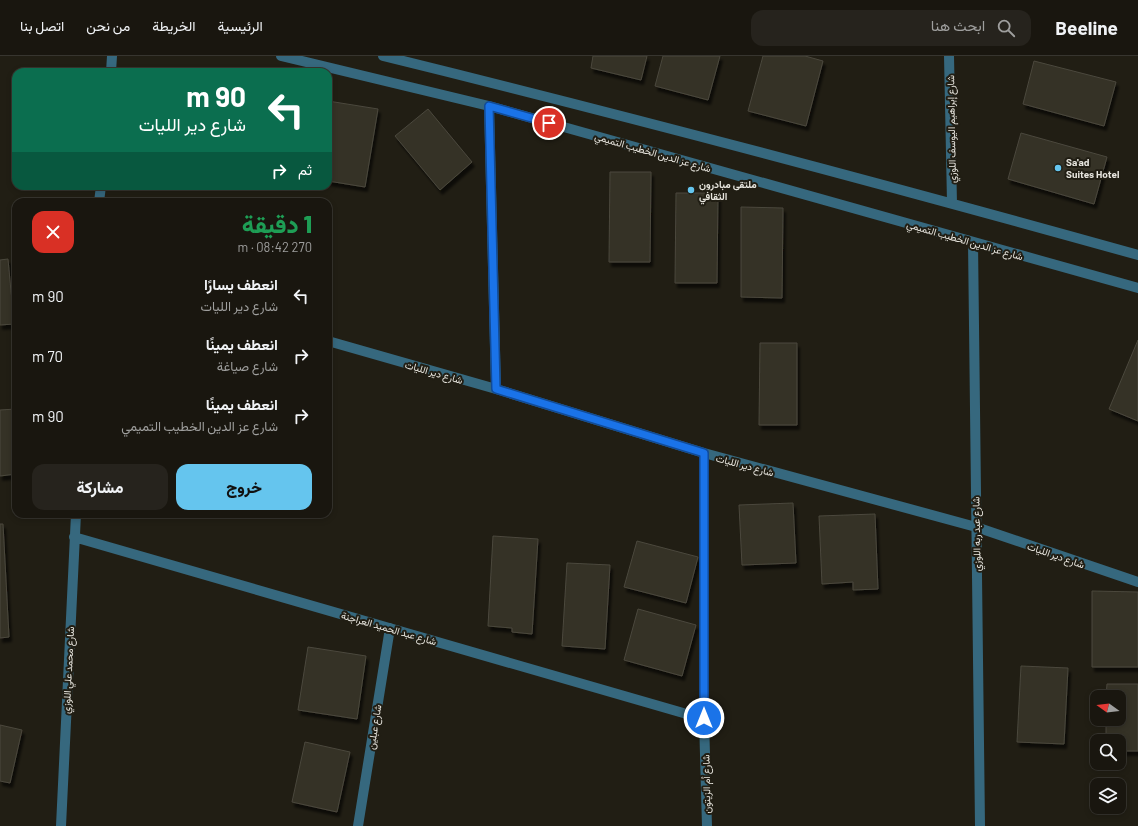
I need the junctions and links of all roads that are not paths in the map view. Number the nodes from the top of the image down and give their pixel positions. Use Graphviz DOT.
graph roads {
  1 [pos="112,56"];
  2 [pos="281,56"];
  3 [pos="383,56"];
  4 [pos="949,56"];
  5 [pos="110,68"];
  6 [pos="331,68"];
  7 [pos="332,68"];
  8 [pos="489,106"];
  9 [pos="952,203"];
  10 [pos="973,242"];
  11 [pos="1138,255"];
  12 [pos="1138,288"];
  13 [pos="332,342"];
  14 [pos="496,389"];
  15 [pos="704,453"];
  16 [pos="76,518"];
  17 [pos="976,527"];
  18 [pos="74,537"];
  19 [pos="1138,582"];
  20 [pos="390,628"];
  21 [pos="704,718"];
  22 [pos="61,826"];
  23 [pos="358,826"];
  24 [pos="707,826"];
  25 [pos="980,826"];
  1 -- 5 [label="street"];
  2 -- 6 [label="street, شارع عز الدين الخطيب التميمي"];
  3 -- 9 [label="street"];
  4 -- 9 [label="street, شارع إبراهيم اليوسف اللوزي"];
  7 -- 8 [label="street, شارع عز الدين الخطيب التميمي"];
  8 -- 10 [label="street, شارع عز الدين الخطيب التميمي"];
  8 -- 14 [label="street"];
  9 -- 11 [label="street"];
  10 -- 12 [label="street, شارع عز الدين الخطيب التميمي"];
  10 -- 17 [label="street, شارع عبد ربه اللوزي"];
  13 -- 14 [label="street, شارع دير الليات"];
  14 -- 15 [label="street, شارع دير الليات"];
  15 -- 17 [label="street, شارع دير الليات"];
  15 -- 21 [label="street, شارع أم الزيتون"];
  16 -- 18 [label="street, شارع محمد علي اللوزي"];
  17 -- 19 [label="street, شارع دير الليات"];
  17 -- 25 [label="street, شارع عبد ربه اللوزي"];
  18 -- 20 [label="street, شارع عبد الحميد العراجنة"];
  18 -- 22 [label="street, شارع محمد علي اللوزي"];
  20 -- 21 [label="street, شارع عبد الحميد العراجنة"];
  20 -- 23 [label="street, شارع عبلين"];
  21 -- 24 [label="street, شارع أم الزيتون"];
}
